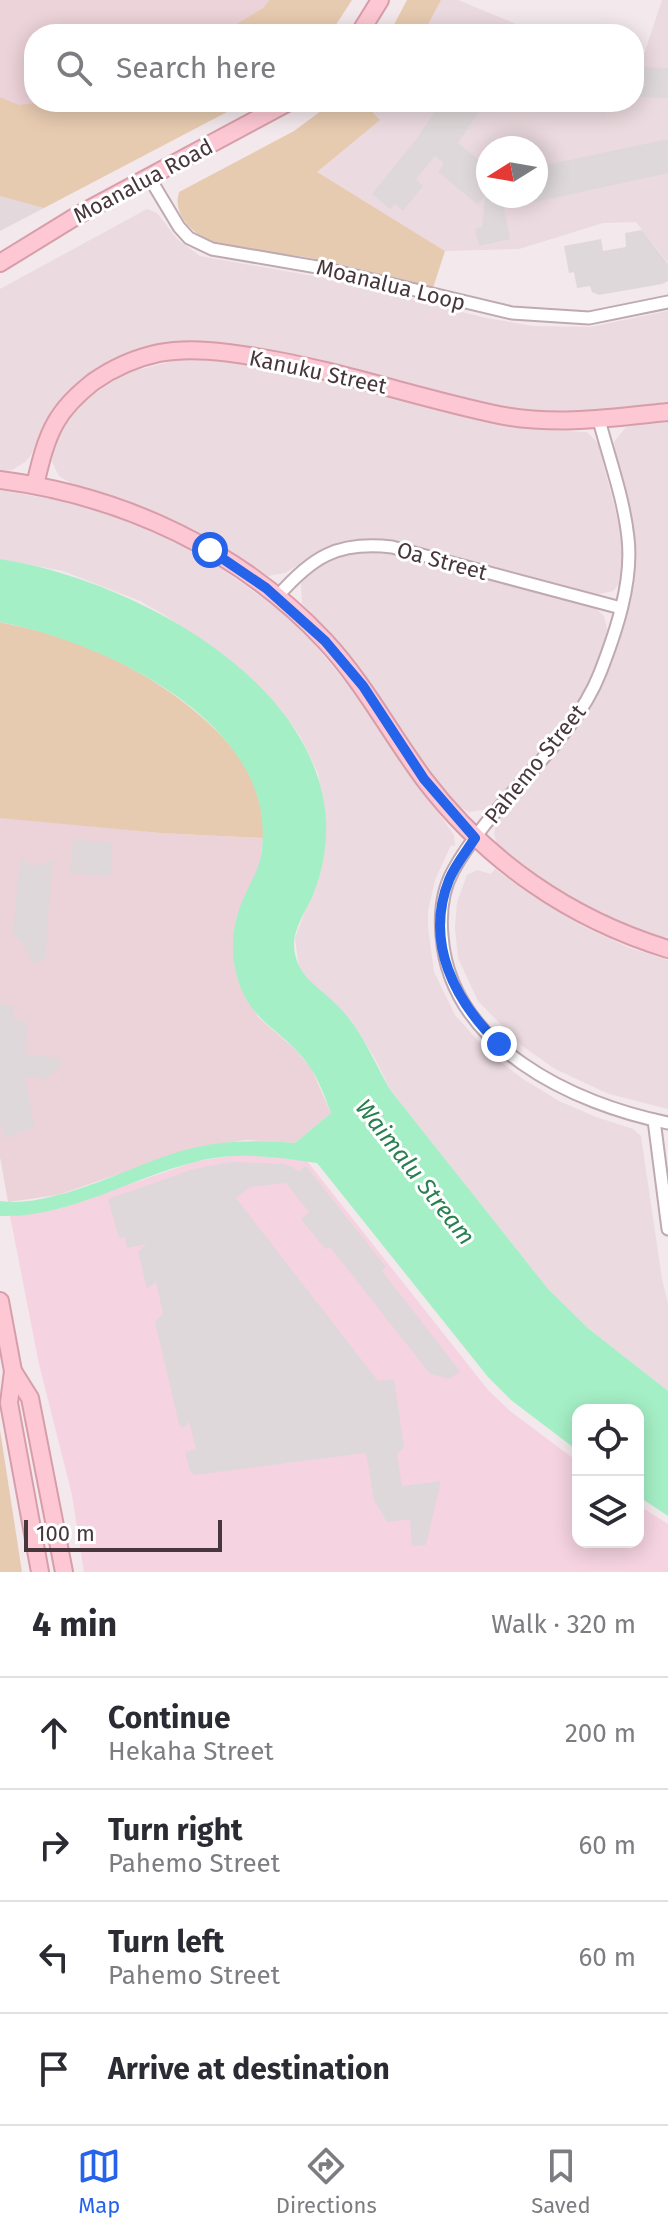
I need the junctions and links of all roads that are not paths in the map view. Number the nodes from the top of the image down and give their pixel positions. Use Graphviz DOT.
graph roads {
  1 [pos="380,0"];
  2 [pos="365,24"];
  3 [pos="270,112"];
  4 [pos="149,177"];
  5 [pos="0,263"];
  6 [pos="668,302"];
  7 [pos="668,412"];
  8 [pos="599,420"];
  9 [pos="0,480"];
  10 [pos="35,485"];
  11 [pos="277,597"];
  12 [pos="621,608"];
  13 [pos="475,838"];
  14 [pos="668,949"];
  15 [pos="654,1120"];
  16 [pos="668,1123"];
  17 [pos="668,1229"];
  18 [pos="0,1301"];
  19 [pos="13,1371"];
  20 [pos="40,1572"];
  21 [pos="64,1572"];
  1 -- 2 [label="street"];
  3 -- 4 [label="street, Moanalua Road"];
  4 -- 5 [label="street, Moanalua Road"];
  4 -- 6 [label="street, Moanalua Loop"];
  7 -- 8 [label="street, Kanuku Street"];
  8 -- 10 [label="street, Kanuku Street"];
  8 -- 12 [label="street, Pahemo Street"];
  9 -- 10 [label="street"];
  10 -- 11 [label="street"];
  11 -- 12 [label="street, Oa Street"];
  11 -- 13 [label="street"];
  12 -- 13 [label="street, Pahemo Street"];
  13 -- 14 [label="street"];
  13 -- 15 [label="street, Pahemo Street"];
  15 -- 16 [label="street, Pahemo Street"];
  15 -- 17 [label="street"];
  18 -- 19 [label="street"];
  19 -- 20 [label="street"];
  19 -- 21 [label="street"];
}
